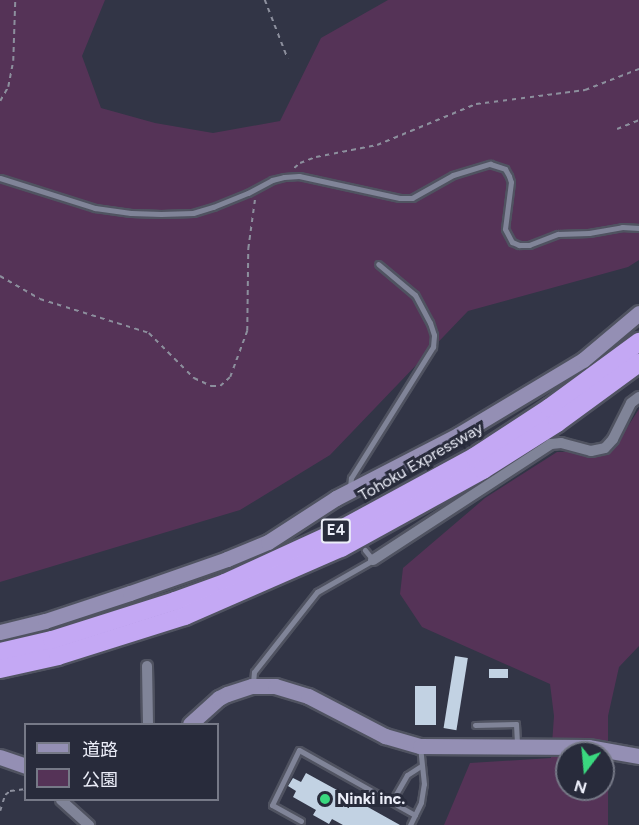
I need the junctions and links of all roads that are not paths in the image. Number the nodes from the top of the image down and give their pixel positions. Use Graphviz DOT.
graph roads {
  1 [pos="0,178"];
  2 [pos="639,228"];
  3 [pos="378,264"];
  4 [pos="639,313"];
  5 [pos="639,342"];
  6 [pos="639,363"];
  7 [pos="639,398"];
  8 [pos="344,498"];
  9 [pos="365,550"];
  10 [pos="373,560"];
  11 [pos="0,632"];
  12 [pos="0,652"];
  13 [pos="147,666"];
  14 [pos="0,669"];
  15 [pos="252,686"];
  16 [pos="148,723"];
  17 [pos="191,723"];
  18 [pos="475,725"];
  19 [pos="420,746"];
  20 [pos="517,748"];
  21 [pos="639,756"];
  22 [pos="0,757"];
  23 [pos="24,765"];
  24 [pos="421,766"];
  25 [pos="62,801"];
  26 [pos="392,801"];
  27 [pos="415,815"];
  28 [pos="301,821"];
  29 [pos="88,825"];
  30 [pos="410,825"];
  1 -- 2 [label="lane"];
  3 -- 8 [label="lane"];
  4 -- 8 [label="street"];
  5 -- 12 [label="highway, Tohoku Expressway / E4"];
  6 -- 14 [label="highway, E4"];
  7 -- 10 [label="street"];
  8 -- 11 [label="street"];
  9 -- 10 [label="lane"];
  10 -- 15 [label="lane"];
  13 -- 16 [label="street"];
  15 -- 17 [label="street"];
  15 -- 19 [label="street"];
  18 -- 20 [label="lane"];
  19 -- 20 [label="street"];
  19 -- 24 [label="lane"];
  20 -- 21 [label="street"];
  22 -- 23 [label="street"];
  24 -- 26 [label="lane"];
  24 -- 27 [label="lane"];
  25 -- 29 [label="street"];
  26 -- 27 [label="lane"];
  26 -- 28 [label="lane"];
  27 -- 30 [label="lane"];
}
